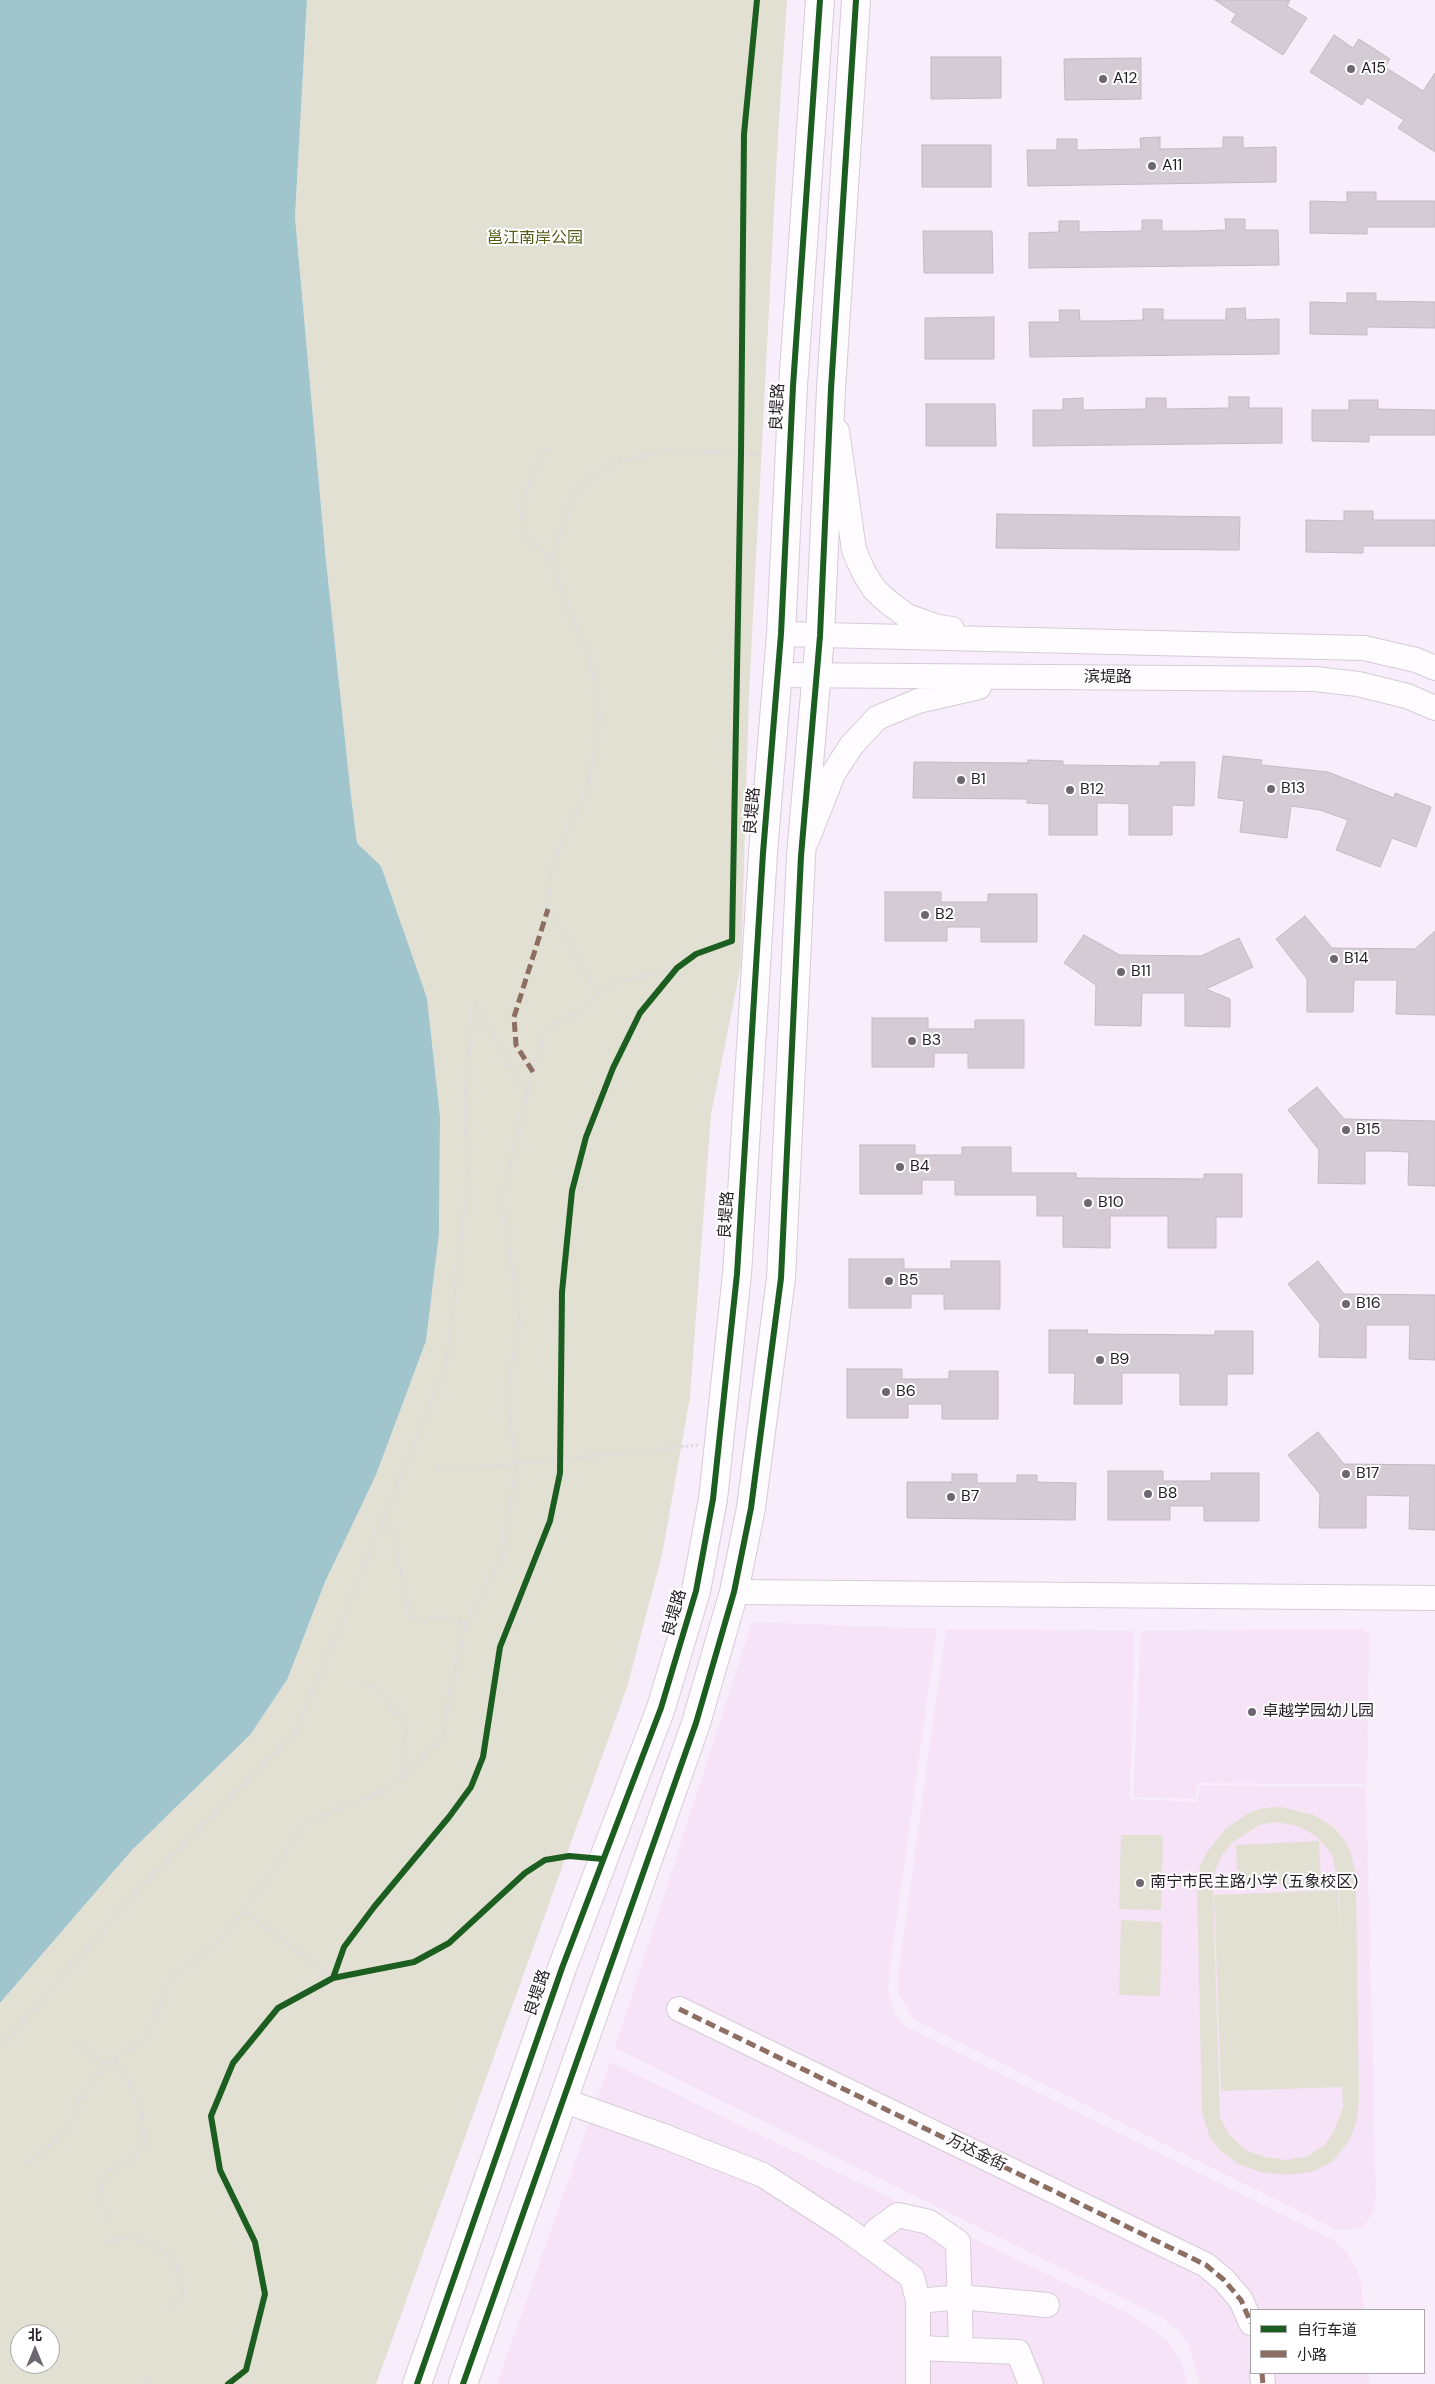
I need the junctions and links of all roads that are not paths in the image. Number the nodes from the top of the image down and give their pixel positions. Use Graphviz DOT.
graph roads {
  1 [pos="820,0"];
  2 [pos="856,0"];
  3 [pos="793,386"];
  4 [pos="831,389"];
  5 [pos="781,634"];
  6 [pos="820,636"];
  7 [pos="1030,640"];
  8 [pos="1435,668"];
  9 [pos="778,675"];
  10 [pos="815,676"];
  11 [pos="1029,677"];
  12 [pos="1435,708"];
  13 [pos="763,853"];
  14 [pos="801,856"];
  15 [pos="734,1592"];
  16 [pos="1433,1598"];
  17 [pos="679,2009"];
  18 [pos="562,2100"];
  19 [pos="876,2231"];
  20 [pos="960,2297"];
  21 [pos="918,2301"];
  22 [pos="1047,2304"];
  23 [pos="1250,2321"];
  24 [pos="918,2348"];
  25 [pos="961,2349"];
  26 [pos="417,2384"];
  27 [pos="463,2384"];
  28 [pos="918,2384"];
  29 [pos="1031,2384"];
  1 -- 3 [label="main road, 良堤路"];
  2 -- 4 [label="main road"];
  3 -- 4 [label="main road"];
  3 -- 5 [label="main road, 良堤路"];
  4 -- 6 [label="main road"];
  4 -- 7 [label="street"];
  5 -- 6 [label="street"];
  5 -- 9 [label="main road, 良堤路"];
  6 -- 7 [label="street"];
  6 -- 10 [label="main road"];
  7 -- 8 [label="street"];
  7 -- 11 [label="street"];
  9 -- 10 [label="street, 滨堤路"];
  9 -- 13 [label="main road, 良堤路"];
  10 -- 11 [label="street, 滨堤路"];
  10 -- 14 [label="main road"];
  11 -- 12 [label="street, 滨堤路"];
  11 -- 14 [label="street"];
  13 -- 14 [label="main road"];
  13 -- 26 [label="main road, 良堤路"];
  14 -- 15 [label="main road"];
  15 -- 16 [label="street"];
  15 -- 18 [label="main road"];
  17 -- 23 [label="street, 万达金街"];
  18 -- 21 [label="street"];
  18 -- 27 [label="main road"];
  19 -- 20 [label="street"];
  20 -- 21 [label="street"];
  20 -- 22 [label="street"];
  20 -- 25 [label="street"];
  21 -- 24 [label="street"];
  24 -- 25 [label="street"];
  24 -- 28 [label="street"];
  25 -- 29 [label="street"];
}
